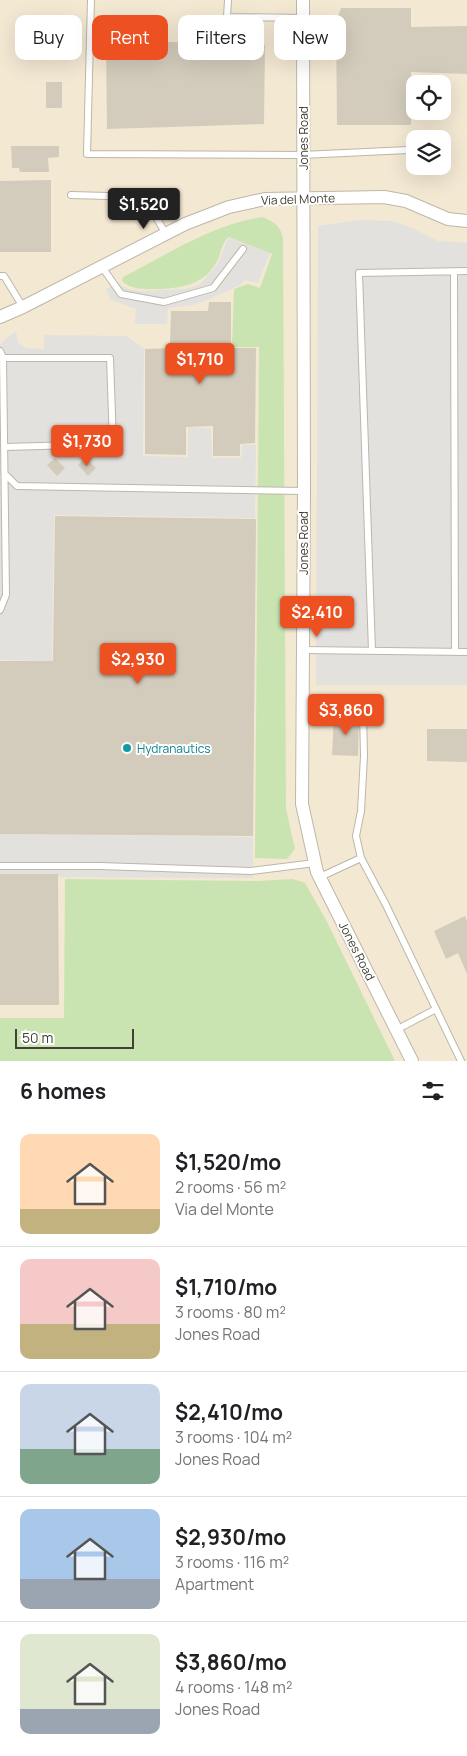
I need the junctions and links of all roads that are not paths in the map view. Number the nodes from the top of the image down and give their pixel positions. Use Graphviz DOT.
graph roads {
  1 [pos="91,0"];
  2 [pos="228,0"];
  3 [pos="303,0"];
  4 [pos="303,15"];
  5 [pos="274,18"];
  6 [pos="303,60"];
  7 [pos="406,150"];
  8 [pos="302,155"];
  9 [pos="71,195"];
  10 [pos="303,197"];
  11 [pos="467,221"];
  12 [pos="166,234"];
  13 [pos="243,249"];
  14 [pos="102,267"];
  15 [pos="454,272"];
  16 [pos="467,272"];
  17 [pos="0,276"];
  18 [pos="23,307"];
  19 [pos="0,317"];
  20 [pos="1,354"];
  21 [pos="2,382"];
  22 [pos="4,446"];
  23 [pos="6,475"];
  24 [pos="304,491"];
  25 [pos="3,504"];
  26 [pos="0,610"];
  27 [pos="303,650"];
  28 [pos="372,651"];
  29 [pos="455,652"];
  30 [pos="467,652"];
  31 [pos="302,715"];
  32 [pos="361,858"];
  33 [pos="315,863"];
  34 [pos="0,866"];
  35 [pos="320,877"];
  36 [pos="436,1009"];
  37 [pos="396,1030"];
  38 [pos="412,1061"];
  39 [pos="461,1061"];
  1 -- 8 [label="lane"];
  2 -- 5 [label="lane"];
  3 -- 4 [label="street, Jones Road"];
  6 -- 8 [label="street, Jones Road"];
  7 -- 8 [label="lane"];
  8 -- 10 [label="street, Jones Road"];
  9 -- 12 [label="lane"];
  10 -- 11 [label="street, Via del Monte"];
  10 -- 12 [label="street, Via del Monte"];
  10 -- 24 [label="street, Jones Road"];
  12 -- 14 [label="street, Via del Monte"];
  13 -- 14 [label="lane"];
  14 -- 18 [label="street, Via del Monte"];
  15 -- 16 [label="lane"];
  15 -- 28 [label="lane"];
  15 -- 29 [label="lane"];
  17 -- 18 [label="lane"];
  18 -- 19 [label="street, Via del Monte"];
  20 -- 21 [label="lane"];
  20 -- 22 [label="lane"];
  21 -- 22 [label="lane"];
  22 -- 23 [label="lane"];
  23 -- 24 [label="lane"];
  23 -- 25 [label="lane"];
  24 -- 27 [label="street, Jones Road"];
  25 -- 26 [label="lane"];
  27 -- 28 [label="lane"];
  27 -- 31 [label="street, Jones Road"];
  28 -- 29 [label="lane"];
  29 -- 30 [label="lane"];
  31 -- 32 [label="lane"];
  31 -- 33 [label="street, Jones Road"];
  32 -- 35 [label="lane"];
  32 -- 36 [label="lane"];
  33 -- 34 [label="lane"];
  33 -- 35 [label="street, Jones Road"];
  35 -- 37 [label="street, Jones Road"];
  36 -- 37 [label="lane"];
  36 -- 39 [label="lane"];
  37 -- 38 [label="street, Jones Road"];
}
